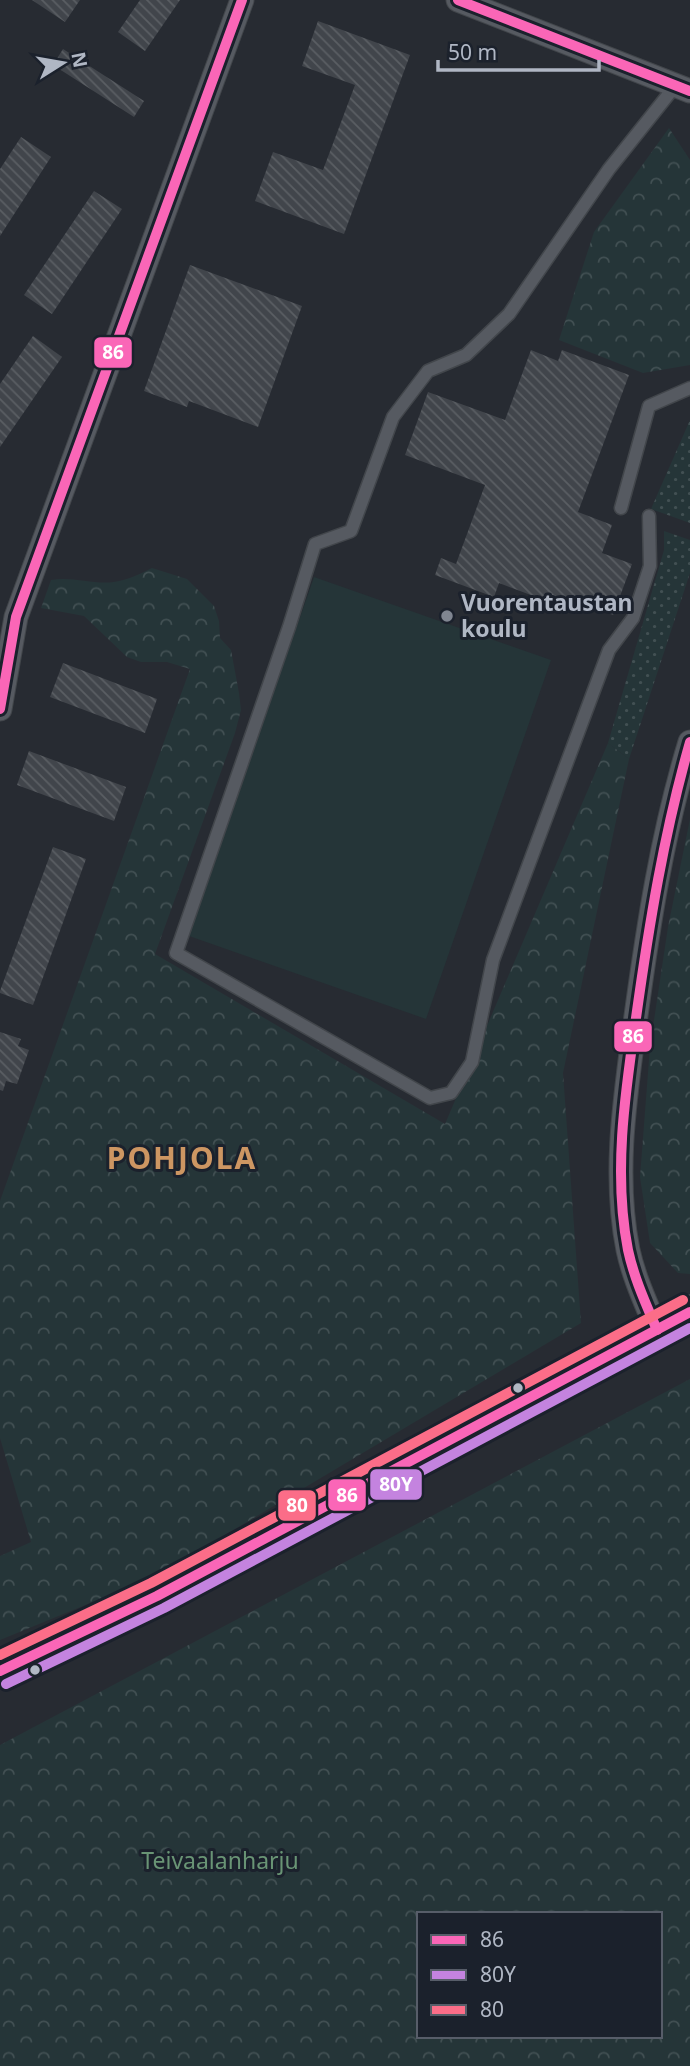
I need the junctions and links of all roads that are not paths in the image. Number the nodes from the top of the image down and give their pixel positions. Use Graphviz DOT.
graph roads {
  1 [pos="242,0"];
  2 [pos="458,0"];
  3 [pos="683,88"];
  4 [pos="690,388"];
  5 [pos="621,508"];
  6 [pos="649,516"];
  7 [pos="0,709"];
  8 [pos="690,742"];
  9 [pos="690,1312"];
  10 [pos="657,1329"];
  11 [pos="0,1671"];
  1 -- 7 [label="street"];
  2 -- 3 [label="street"];
  3 -- 6 [label="lane"];
  4 -- 5 [label="lane"];
  8 -- 10 [label="street"];
  9 -- 10 [label="main road"];
  10 -- 11 [label="main road"];
}
